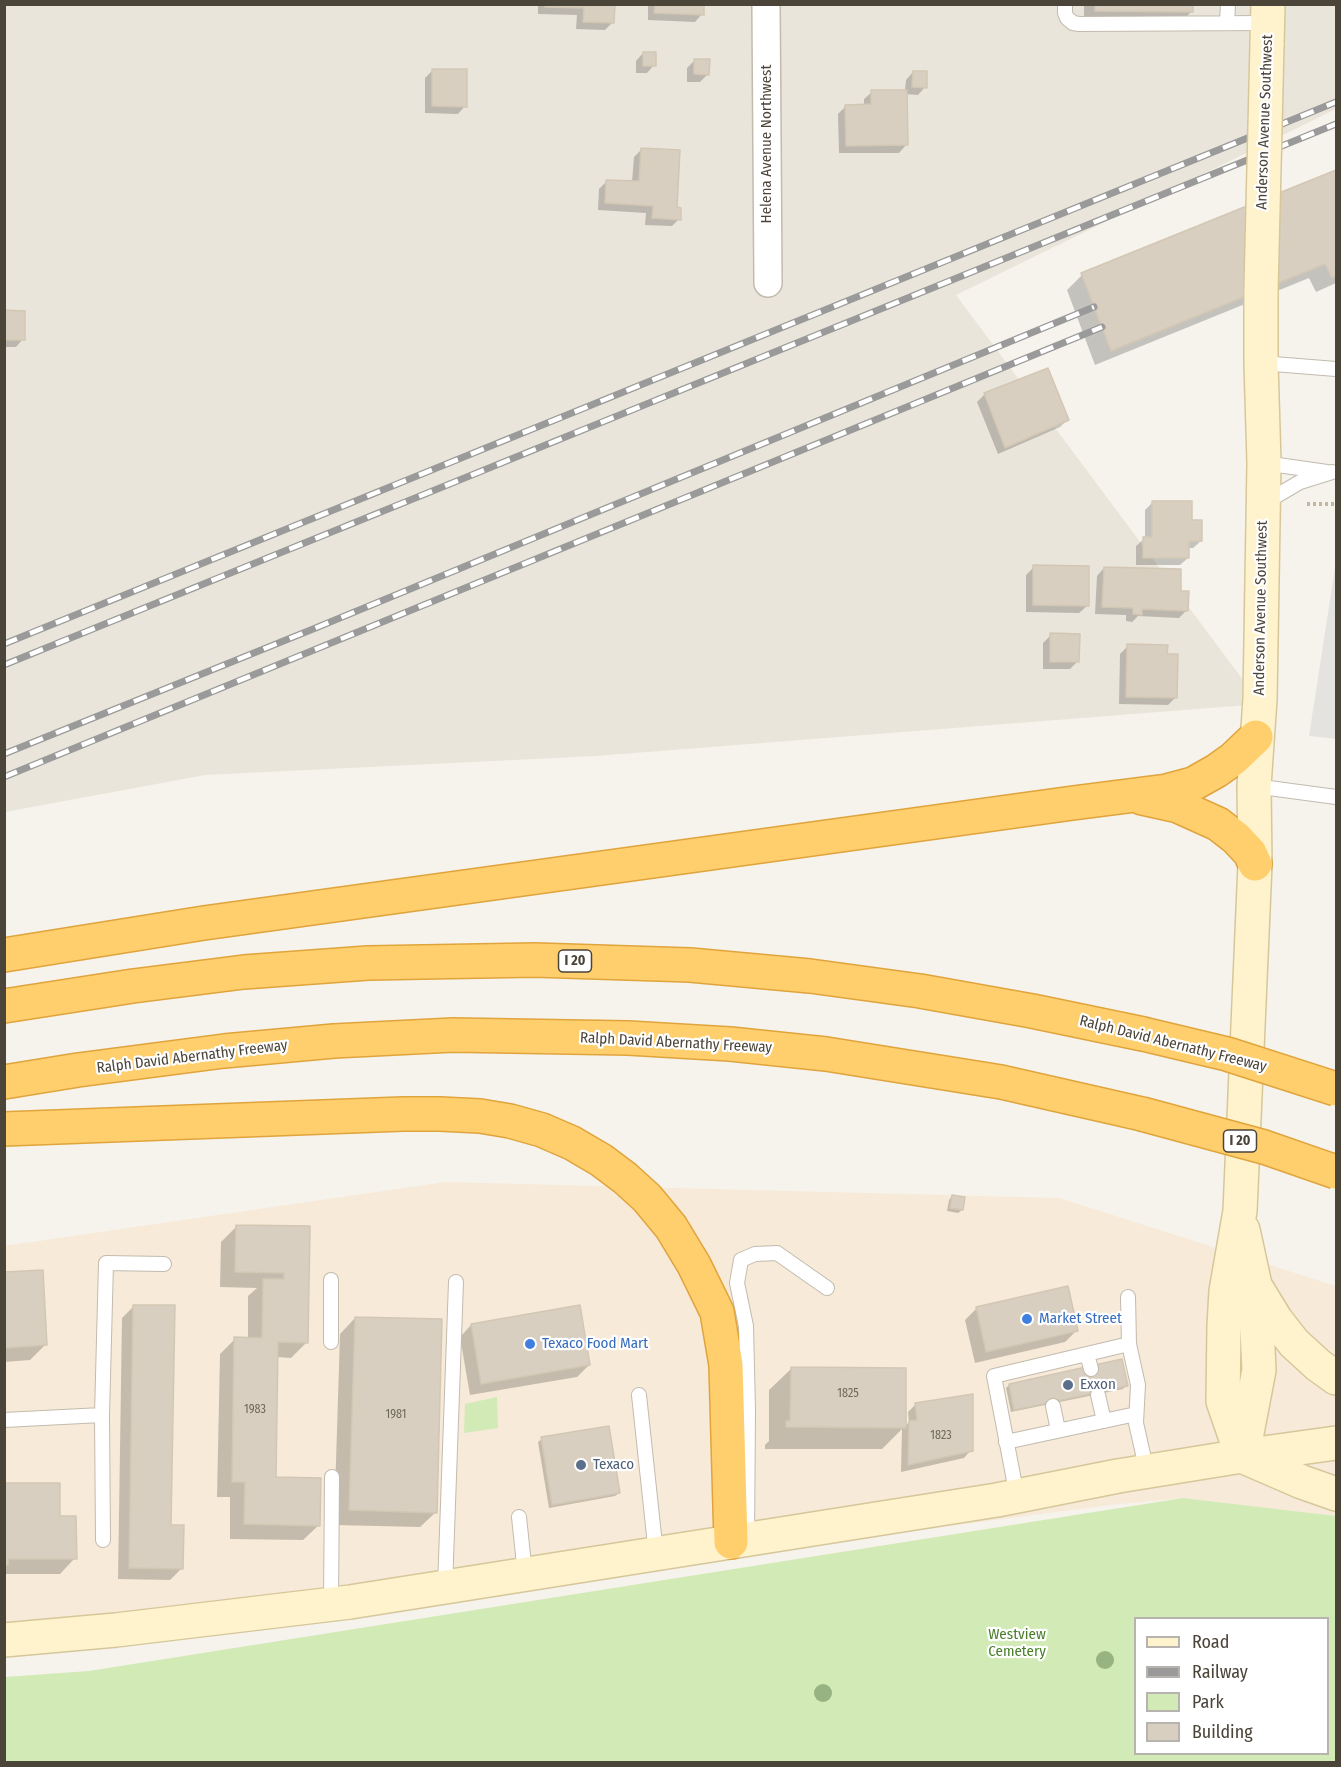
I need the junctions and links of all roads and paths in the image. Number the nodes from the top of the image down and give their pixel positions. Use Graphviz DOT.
graph roads {
  1 [pos="766,4"];
  2 [pos="1065,4"];
  3 [pos="1228,4"];
  4 [pos="1227,23"];
  5 [pos="1268,24"];
  6 [pos="768,283"];
  7 [pos="1261,363"];
  8 [pos="1336,369"];
  9 [pos="1264,463"];
  10 [pos="1334,473"];
  11 [pos="1263,504"];
  12 [pos="1256,737"];
  13 [pos="1254,786"];
  14 [pos="1136,796"];
  15 [pos="1336,797"];
  16 [pos="1256,864"];
  17 [pos="4,956"];
  18 [pos="4,1006"];
  19 [pos="4,1082"];
  20 [pos="1336,1089"];
  21 [pos="4,1129"];
  22 [pos="1336,1172"];
  23 [pos="1239,1211"];
  24 [pos="164,1264"];
  25 [pos="331,1280"];
  26 [pos="456,1282"];
  27 [pos="1255,1285"];
  28 [pos="827,1288"];
  29 [pos="1128,1296"];
  30 [pos="331,1342"];
  31 [pos="1129,1344"];
  32 [pos="1087,1354"];
  33 [pos="1091,1369"];
  34 [pos="1330,1371"];
  35 [pos="639,1395"];
  36 [pos="1098,1395"];
  37 [pos="1053,1406"];
  38 [pos="1136,1414"];
  39 [pos="102,1415"];
  40 [pos="4,1420"];
  41 [pos="1104,1421"];
  42 [pos="1058,1430"];
  43 [pos="1006,1442"];
  44 [pos="1336,1443"];
  45 [pos="1242,1456"];
  46 [pos="1147,1472"];
  47 [pos="332,1477"];
  48 [pos="1336,1494"];
  49 [pos="1017,1496"];
  50 [pos="519,1517"];
  51 [pos="103,1540"];
  52 [pos="739,1540"];
  53 [pos="656,1554"];
  54 [pos="525,1574"];
  55 [pos="446,1587"];
  56 [pos="331,1604"];
  57 [pos="4,1640"];
  1 -- 6 [label="street, Helena Avenue Northwest"];
  2 -- 4 [label="lane"];
  3 -- 4 [label="lane"];
  4 -- 5 [label="lane"];
  5 -- 7 [label="main road, Anderson Avenue Southwest, bridge"];
  7 -- 8 [label="lane"];
  7 -- 9 [label="main road, Anderson Avenue Southwest"];
  9 -- 10 [label="lane"];
  9 -- 11 [label="main road, Anderson Avenue Southwest"];
  10 -- 11 [label="lane"];
  11 -- 12 [label="main road, Anderson Avenue Southwest"];
  12 -- 13 [label="main road, Anderson Avenue Southwest"];
  12 -- 14 [label="highway"];
  13 -- 15 [label="lane"];
  13 -- 16 [label="main road, Anderson Avenue Southwest"];
  14 -- 16 [label="highway"];
  14 -- 17 [label="highway"];
  16 -- 23 [label="main road, Anderson Avenue Southwest"];
  18 -- 20 [label="highway, Ralph David Abernathy Freeway / I 20, bridge"];
  19 -- 22 [label="highway, Ralph David Abernathy Freeway / I 20, bridge"];
  21 -- 52 [label="highway"];
  23 -- 27 [label="main road, Anderson Avenue Southwest"];
  23 -- 45 [label="main road, Anderson Avenue Southwest"];
  24 -- 39 [label="lane"];
  25 -- 30 [label="lane"];
  26 -- 55 [label="lane"];
  27 -- 34 [label="main road"];
  27 -- 45 [label="main road, Anderson Avenue Southwest"];
  28 -- 52 [label="lane"];
  29 -- 31 [label="lane"];
  31 -- 32 [label="lane"];
  31 -- 38 [label="lane"];
  32 -- 33 [label="lane"];
  32 -- 43 [label="lane"];
  35 -- 53 [label="lane"];
  36 -- 41 [label="lane"];
  37 -- 42 [label="lane"];
  38 -- 41 [label="lane"];
  38 -- 46 [label="lane"];
  39 -- 40 [label="lane"];
  39 -- 51 [label="lane"];
  41 -- 42 [label="lane"];
  42 -- 43 [label="lane"];
  43 -- 49 [label="lane"];
  44 -- 45 [label="main road"];
  45 -- 46 [label="main road"];
  45 -- 48 [label="main road"];
  46 -- 49 [label="main road"];
  47 -- 56 [label="lane"];
  49 -- 52 [label="main road"];
  50 -- 54 [label="lane"];
  52 -- 53 [label="main road"];
  53 -- 54 [label="main road"];
  54 -- 55 [label="main road"];
  55 -- 56 [label="main road"];
  56 -- 57 [label="main road"];
}
